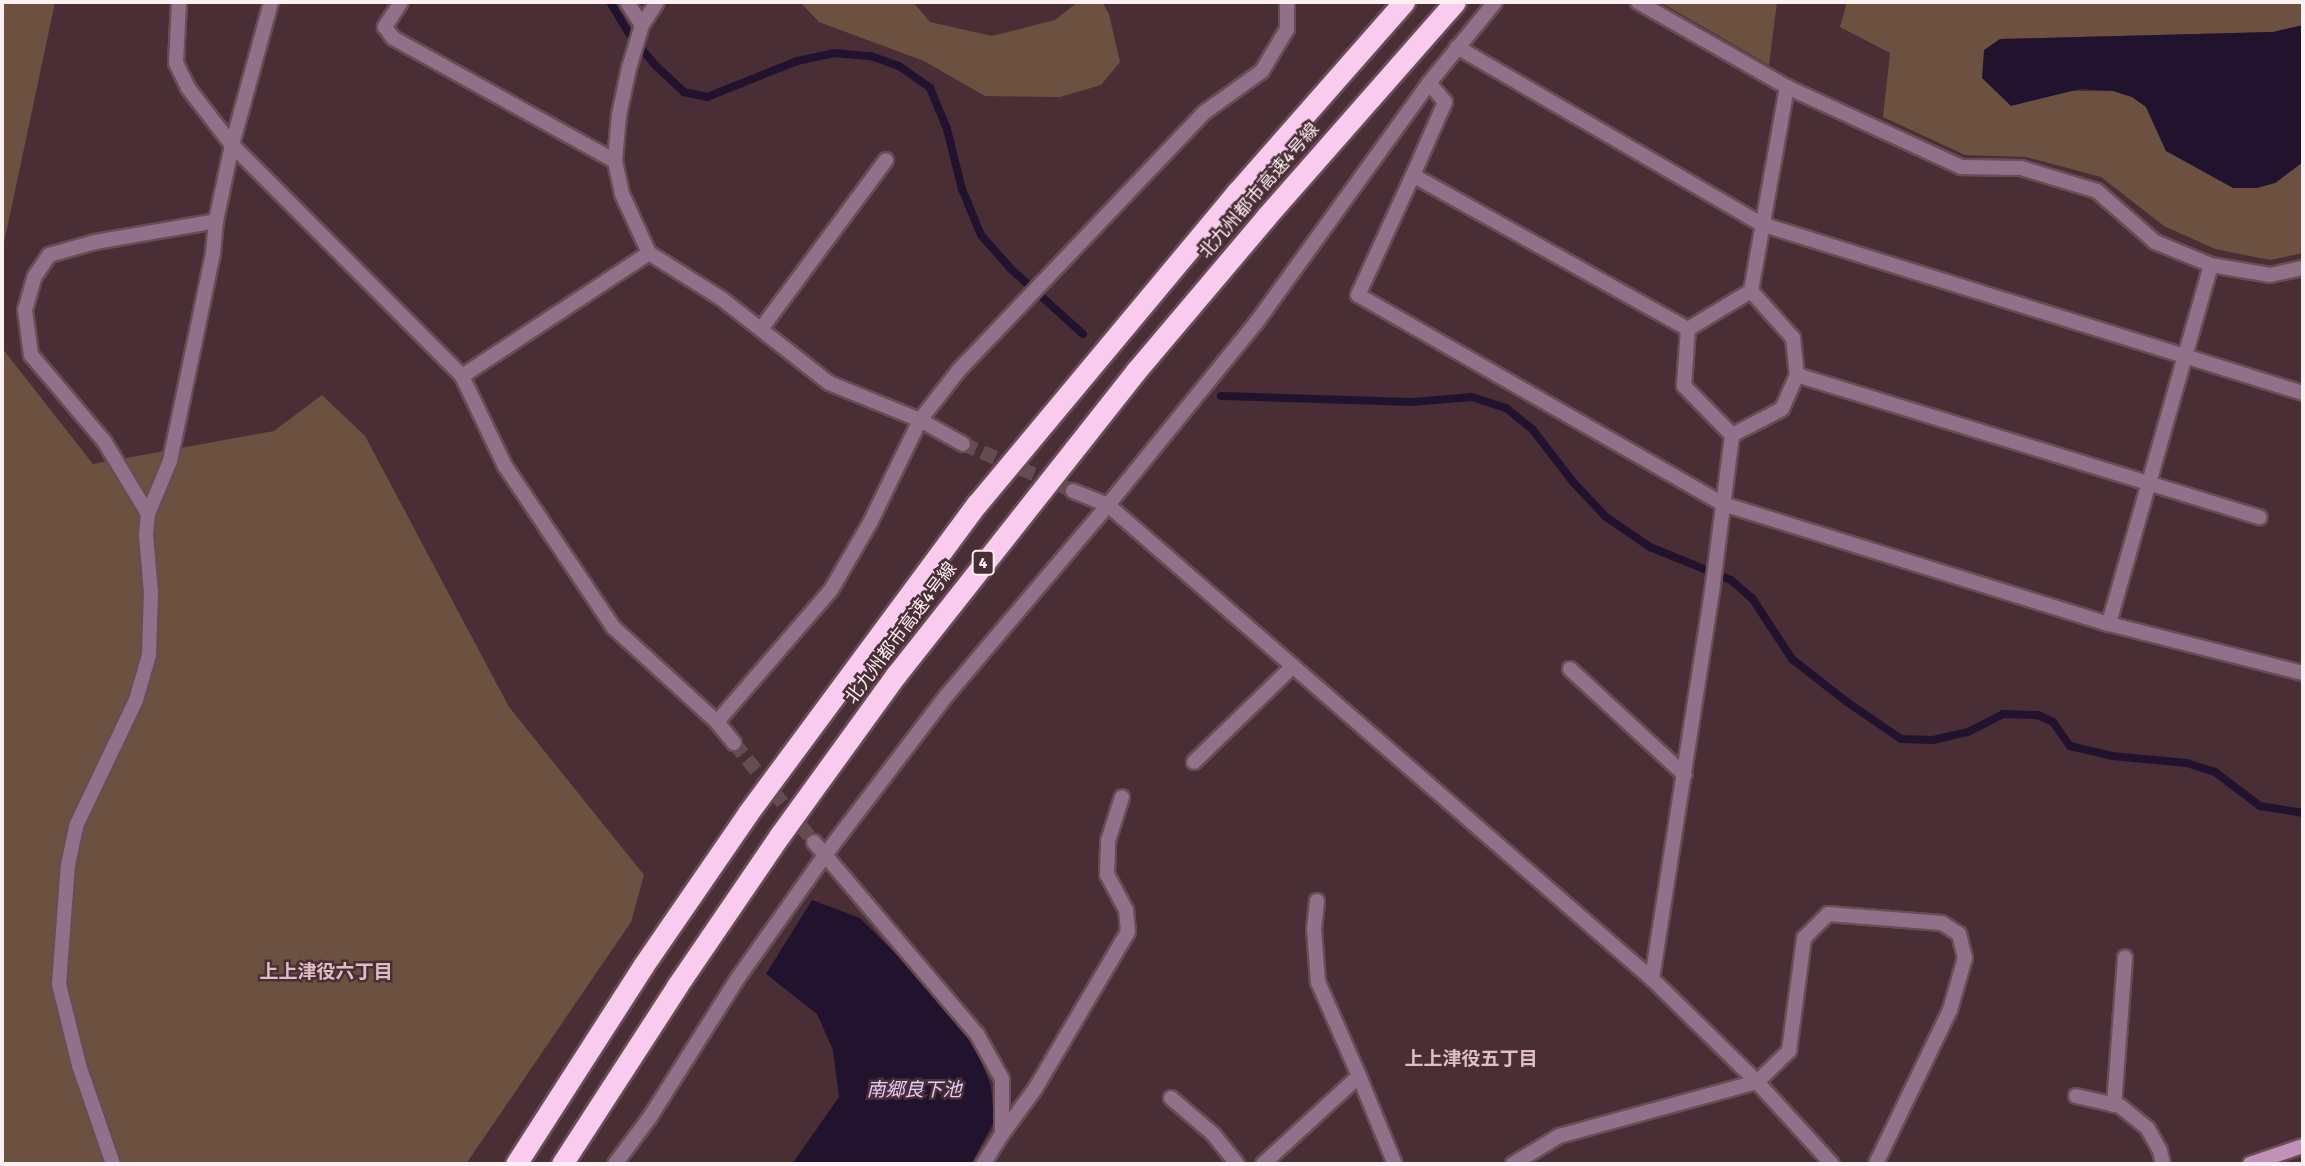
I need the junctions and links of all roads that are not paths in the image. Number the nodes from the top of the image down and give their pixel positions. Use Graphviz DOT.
graph roads {
  1 [pos="179,2"];
  2 [pos="271,2"];
  3 [pos="401,2"];
  4 [pos="627,2"];
  5 [pos="657,2"];
  6 [pos="1287,2"];
  7 [pos="1404,2"];
  8 [pos="1455,2"];
  9 [pos="1495,2"];
  10 [pos="1638,2"];
  11 [pos="640,30"];
  12 [pos="1457,47"];
  13 [pos="1429,83"];
  14 [pos="1787,87"];
  15 [pos="232,145"];
  16 [pos="886,160"];
  17 [pos="615,161"];
  18 [pos="1413,175"];
  19 [pos="216,221"];
  20 [pos="1761,224"];
  21 [pos="649,253"];
  22 [pos="2211,265"];
  23 [pos="2303,268"];
  24 [pos="1751,291"];
  25 [pos="761,329"];
  26 [pos="1688,329"];
  27 [pos="2185,354"];
  28 [pos="1797,375"];
  29 [pos="462,376"];
  30 [pos="2303,393"];
  31 [pos="920,420"];
  32 [pos="1732,435"];
  33 [pos="963,444"];
  34 [pos="2147,483"];
  35 [pos="1073,491"];
  36 [pos="1723,504"];
  37 [pos="1108,505"];
  38 [pos="148,514"];
  39 [pos="2260,517"];
  40 [pos="2109,624"];
  41 [pos="1293,666"];
  42 [pos="1570,669"];
  43 [pos="2303,673"];
  44 [pos="717,722"];
  45 [pos="734,743"];
  46 [pos="1194,762"];
  47 [pos="1685,775"];
  48 [pos="1122,797"];
  49 [pos="814,842"];
  50 [pos="825,855"];
  51 [pos="1317,901"];
  52 [pos="2125,957"];
  53 [pos="1653,979"];
  54 [pos="1359,1076"];
  55 [pos="1757,1083"];
  56 [pos="2076,1096"];
  57 [pos="1171,1098"];
  58 [pos="2114,1105"];
  59 [pos="1002,1134"];
  60 [pos="2303,1146"];
  61 [pos="113,1164"];
  62 [pos="516,1164"];
  63 [pos="562,1164"];
  64 [pos="615,1164"];
  65 [pos="983,1164"];
  66 [pos="1237,1164"];
  67 [pos="1263,1164"];
  68 [pos="1395,1164"];
  69 [pos="1513,1164"];
  70 [pos="1832,1164"];
  71 [pos="1876,1164"];
  72 [pos="2163,1164"];
  73 [pos="2250,1164"];
  1 -- 15 [label="street"];
  2 -- 15 [label="street"];
  3 -- 17 [label="street"];
  4 -- 11 [label="street"];
  5 -- 11 [label="street"];
  6 -- 31 [label="street"];
  7 -- 62 [label="highway, 北九州都市高速4号線 / 4"];
  8 -- 63 [label="highway, 北九州都市高速4号線 / 4"];
  9 -- 12 [label="street"];
  10 -- 14 [label="street"];
  11 -- 17 [label="street"];
  12 -- 13 [label="street"];
  12 -- 20 [label="street"];
  13 -- 18 [label="street"];
  13 -- 37 [label="street"];
  14 -- 20 [label="street"];
  14 -- 22 [label="street"];
  15 -- 19 [label="street"];
  15 -- 29 [label="street"];
  16 -- 25 [label="street"];
  17 -- 21 [label="street"];
  18 -- 26 [label="street"];
  18 -- 36 [label="street"];
  19 -- 38 [label="street"];
  19 -- 38 [label="street"];
  20 -- 24 [label="street"];
  20 -- 27 [label="street"];
  21 -- 25 [label="street"];
  21 -- 29 [label="street"];
  22 -- 23 [label="street"];
  22 -- 27 [label="street"];
  24 -- 26 [label="street"];
  24 -- 28 [label="street"];
  25 -- 31 [label="street"];
  26 -- 32 [label="street"];
  27 -- 30 [label="street"];
  27 -- 34 [label="street"];
  28 -- 32 [label="street"];
  28 -- 34 [label="street"];
  29 -- 44 [label="street"];
  31 -- 33 [label="street"];
  31 -- 44 [label="street"];
  32 -- 36 [label="street"];
  34 -- 39 [label="street"];
  34 -- 40 [label="street"];
  35 -- 37 [label="street"];
  36 -- 40 [label="street"];
  36 -- 47 [label="street"];
  37 -- 41 [label="street"];
  37 -- 50 [label="street"];
  38 -- 61 [label="street"];
  40 -- 43 [label="street"];
  41 -- 46 [label="street"];
  41 -- 53 [label="street"];
  42 -- 47 [label="street"];
  44 -- 45 [label="street"];
  47 -- 53 [label="street"];
  48 -- 59 [label="street"];
  49 -- 50 [label="street"];
  50 -- 59 [label="street"];
  50 -- 64 [label="street"];
  51 -- 54 [label="street"];
  52 -- 58 [label="street"];
  53 -- 55 [label="street"];
  54 -- 67 [label="street"];
  54 -- 68 [label="street"];
  55 -- 69 [label="street"];
  55 -- 70 [label="street"];
  55 -- 71 [label="street"];
  56 -- 58 [label="street"];
  57 -- 66 [label="street"];
  58 -- 72 [label="street"];
  59 -- 65 [label="street"];
  60 -- 73 [label="street"];
}
